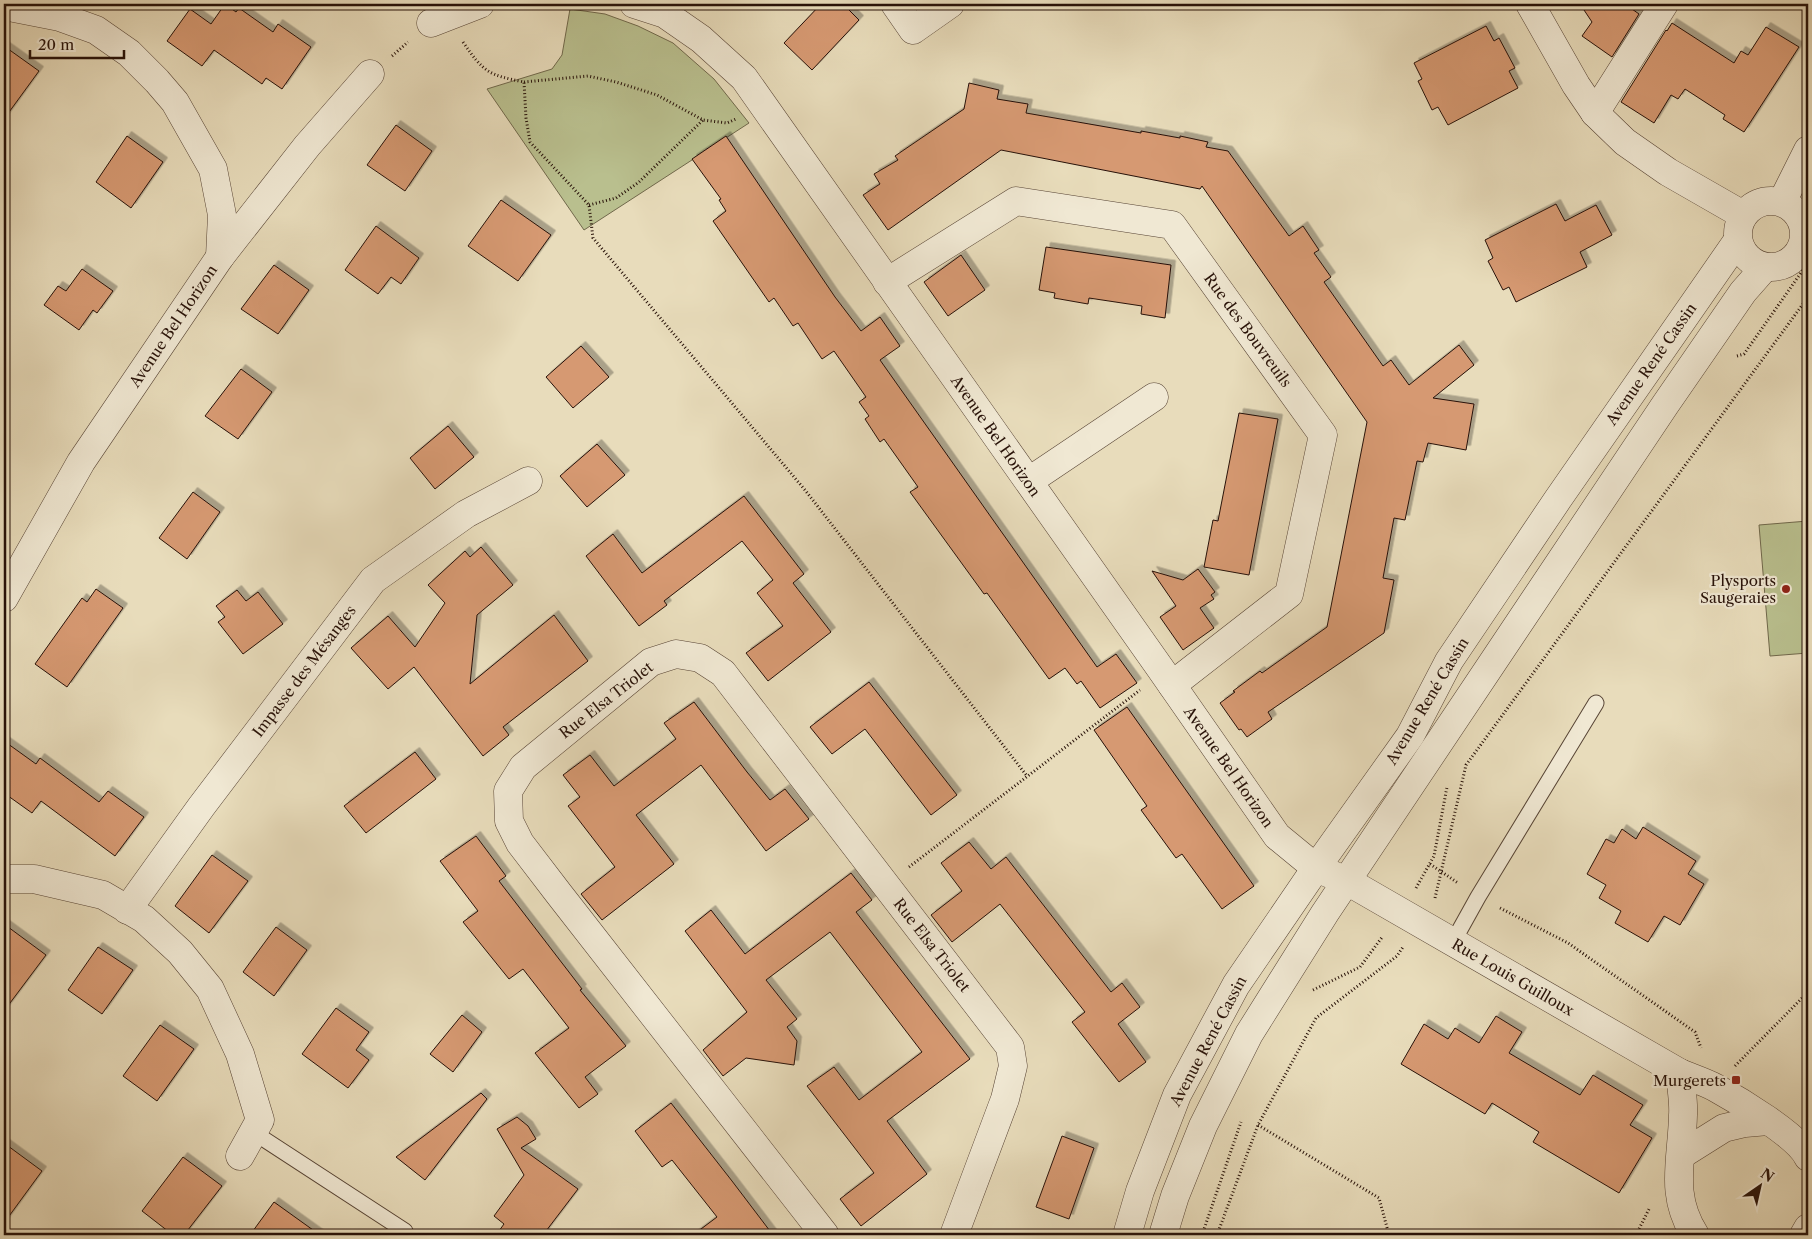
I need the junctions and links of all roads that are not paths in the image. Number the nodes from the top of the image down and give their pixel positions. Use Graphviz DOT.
graph roads {
  1 [pos="480,4"];
  2 [pos="634,4"];
  3 [pos="895,4"];
  4 [pos="950,4"];
  5 [pos="1530,4"];
  6 [pos="1664,4"];
  7 [pos="4,6"];
  8 [pos="667,9"];
  9 [pos="439,20"];
  10 [pos="370,74"];
  11 [pos="1596,113"];
  12 [pos="1808,150"];
  13 [pos="1782,202"];
  14 [pos="1740,227"];
  15 [pos="1805,251"];
  16 [pos="220,257"];
  17 [pos="1765,267"];
  18 [pos="887,282"];
  19 [pos="1154,397"];
  20 [pos="1029,481"];
  21 [pos="528,482"];
  22 [pos="4,598"];
  23 [pos="1167,679"];
  24 [pos="1596,703"];
  25 [pos="1316,868"];
  26 [pos="4,879"];
  27 [pos="1346,881"];
  28 [pos="127,910"];
  29 [pos="1453,942"];
  30 [pos="1680,1073"];
  31 [pos="1768,1121"];
  32 [pos="253,1132"];
  33 [pos="1681,1155"];
  34 [pos="240,1156"];
  35 [pos="1808,1157"];
  36 [pos="1808,1228"];
  37 [pos="405,1231"];
  38 [pos="825,1235"];
  39 [pos="954,1235"];
  40 [pos="1127,1235"];
  41 [pos="1163,1235"];
  42 [pos="1695,1235"];
  43 [pos="1804,1235"];
  1 -- 9 [label="street"];
  2 -- 8 [label="street, Avenue Bel Horizon"];
  3 -- 4 [label="street"];
  5 -- 11 [label="street"];
  6 -- 11 [label="street"];
  7 -- 16 [label="street"];
  8 -- 18 [label="street, Avenue Bel Horizon"];
  10 -- 16 [label="street, Avenue Bel Horizon"];
  11 -- 14 [label="street"];
  12 -- 13 [label="street"];
  13 -- 14 [label="street"];
  13 -- 15 [label="street"];
  14 -- 17 [label="street"];
  14 -- 25 [label="street, Avenue René Cassin"];
  15 -- 17 [label="street"];
  16 -- 22 [label="street, Avenue Bel Horizon"];
  17 -- 27 [label="street, Avenue René Cassin"];
  18 -- 20 [label="street, Avenue Bel Horizon"];
  18 -- 23 [label="street, Rue des Bouvreuils"];
  19 -- 20 [label="street"];
  20 -- 23 [label="street, Avenue Bel Horizon"];
  21 -- 28 [label="street, Impasse des Mésanges"];
  23 -- 25 [label="street, Avenue Bel Horizon"];
  24 -- 29 [label="lane"];
  25 -- 27 [label="street, Avenue Bel Horizon"];
  25 -- 40 [label="street, Avenue René Cassin"];
  26 -- 28 [label="street"];
  27 -- 29 [label="street, Rue Louis Guilloux"];
  27 -- 41 [label="street, Avenue René Cassin"];
  28 -- 32 [label="street"];
  29 -- 30 [label="street, Rue Louis Guilloux"];
  30 -- 31 [label="street, Rue Louis Guilloux"];
  30 -- 33 [label="street"];
  31 -- 33 [label="street"];
  31 -- 35 [label="street, Rue Louis Guilloux"];
  32 -- 34 [label="street"];
  32 -- 37 [label="lane"];
  33 -- 42 [label="street"];
  36 -- 43 [label="street"];
  38 -- 39 [label="street, Rue Elsa Triolet"];
}
